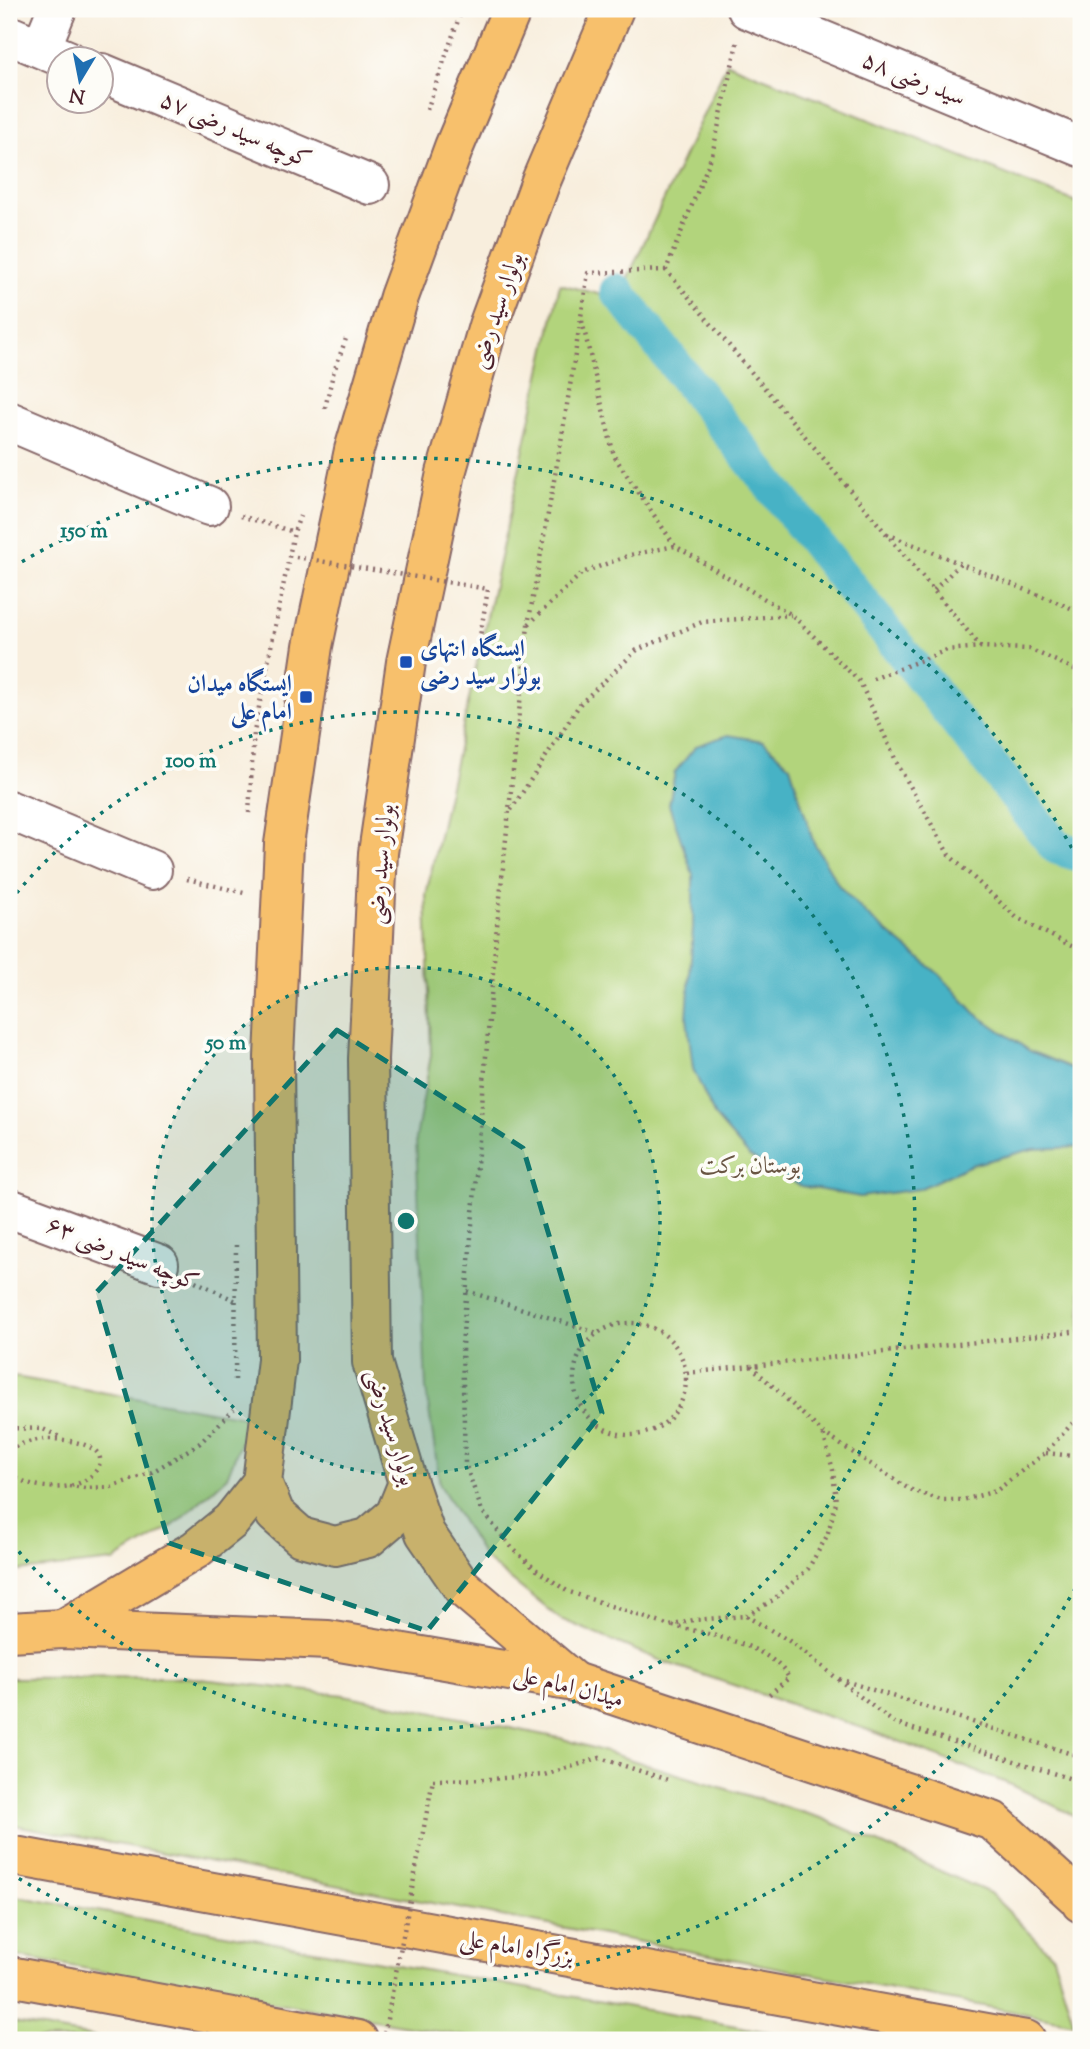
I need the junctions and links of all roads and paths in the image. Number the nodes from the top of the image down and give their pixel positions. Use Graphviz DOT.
graph roads {
  1 [pos="57,9"];
  2 [pos="512,9"];
  3 [pos="614,9"];
  4 [pos="742,22"];
  5 [pos="39,48"];
  6 [pos="116,80"];
  7 [pos="1081,147"];
  8 [pos="370,185"];
  9 [pos="666,270"];
  10 [pos="580,317"];
  11 [pos="9,421"];
  12 [pos="209,506"];
  13 [pos="294,533"];
  14 [pos="887,534"];
  15 [pos="675,546"];
  16 [pos="296,557"];
  17 [pos="961,564"];
  18 [pos="934,590"];
  19 [pos="1081,611"];
  20 [pos="792,615"];
  21 [pos="528,625"];
  22 [pos="981,647"];
  23 [pos="477,654"];
  24 [pos="1081,672"];
  25 [pos="873,679"];
  26 [pos="9,810"];
  27 [pos="509,813"];
  28 [pos="152,870"];
  29 [pos="244,893"];
  30 [pos="1081,951"];
  31 [pos="9,1208"];
  32 [pos="159,1264"];
  33 [pos="467,1292"];
  34 [pos="236,1301"];
  35 [pos="1081,1331"];
  36 [pos="597,1333"];
  37 [pos="751,1366"];
  38 [pos="687,1373"];
  39 [pos="1081,1414"];
  40 [pos="9,1428"];
  41 [pos="823,1433"];
  42 [pos="65,1440"];
  43 [pos="9,1450"];
  44 [pos="1045,1453"];
  45 [pos="1081,1457"];
  46 [pos="9,1473"];
  47 [pos="262,1482"];
  48 [pos="408,1483"];
  49 [pos="746,1616"];
  50 [pos="670,1626"];
  51 [pos="62,1629"];
  52 [pos="9,1632"];
  53 [pos="834,1678"];
  54 [pos="574,1682"];
  55 [pos="767,1696"];
  56 [pos="1081,1757"];
  57 [pos="671,1781"];
  58 [pos="1081,1782"];
  59 [pos="993,1821"];
  60 [pos="9,1855"];
  61 [pos="1081,1866"];
  62 [pos="1081,1903"];
  63 [pos="9,1976"];
  64 [pos="358,2040"];
  65 [pos="383,2040"];
  66 [pos="1026,2040"];
  1 -- 5 [label="street"];
  2 -- 47 [label="main road"];
  3 -- 48 [label="main road, بولوار سید رضی"];
  4 -- 7 [label="street, سید رضی ۵۸"];
  4 -- 9 [label="path"];
  6 -- 8 [label="street, کوچه سید رضی ۵۷"];
  9 -- 10 [label="path"];
  9 -- 14 [label="path"];
  10 -- 15 [label="path"];
  10 -- 21 [label="path"];
  11 -- 12 [label="street"];
  12 -- 13 [label="path"];
  14 -- 17 [label="path"];
  14 -- 18 [label="path"];
  15 -- 20 [label="path"];
  15 -- 21 [label="path"];
  16 -- 23 [label="path, bridge"];
  17 -- 18 [label="path"];
  17 -- 19 [label="path"];
  18 -- 22 [label="path"];
  20 -- 27 [label="path"];
  20 -- 30 [label="path"];
  21 -- 27 [label="path"];
  22 -- 24 [label="path"];
  22 -- 25 [label="path"];
  26 -- 28 [label="street"];
  27 -- 33 [label="path"];
  28 -- 29 [label="path"];
  31 -- 32 [label="street, کوچه سید رضی ۶۳"];
  32 -- 34 [label="path, کوچه سید رضی ۶۳"];
  33 -- 36 [label="path"];
  33 -- 50 [label="path"];
  35 -- 37 [label="path"];
  36 -- 38 [label="path"];
  36 -- 38 [label="path"];
  37 -- 38 [label="path"];
  37 -- 41 [label="path"];
  39 -- 44 [label="path"];
  40 -- 42 [label="path"];
  41 -- 44 [label="path"];
  41 -- 49 [label="path"];
  42 -- 43 [label="path"];
  42 -- 46 [label="path"];
  44 -- 45 [label="path"];
  47 -- 48 [label="main road"];
  47 -- 51 [label="main road"];
  48 -- 54 [label="main road, بولوار سید رضی"];
  49 -- 50 [label="path"];
  49 -- 53 [label="path"];
  50 -- 55 [label="path"];
  51 -- 52 [label="main road, میدان امام علی"];
  51 -- 54 [label="main road, میدان امام علی"];
  53 -- 56 [label="path"];
  53 -- 58 [label="path"];
  54 -- 59 [label="main road, میدان امام علی"];
  57 -- 65 [label="path, bridge"];
  59 -- 61 [label="main road"];
  59 -- 62 [label="main road, میدان امام علی"];
  60 -- 66 [label="main road, بزرگراه امام علی"];
  63 -- 64 [label="main road"];
}
